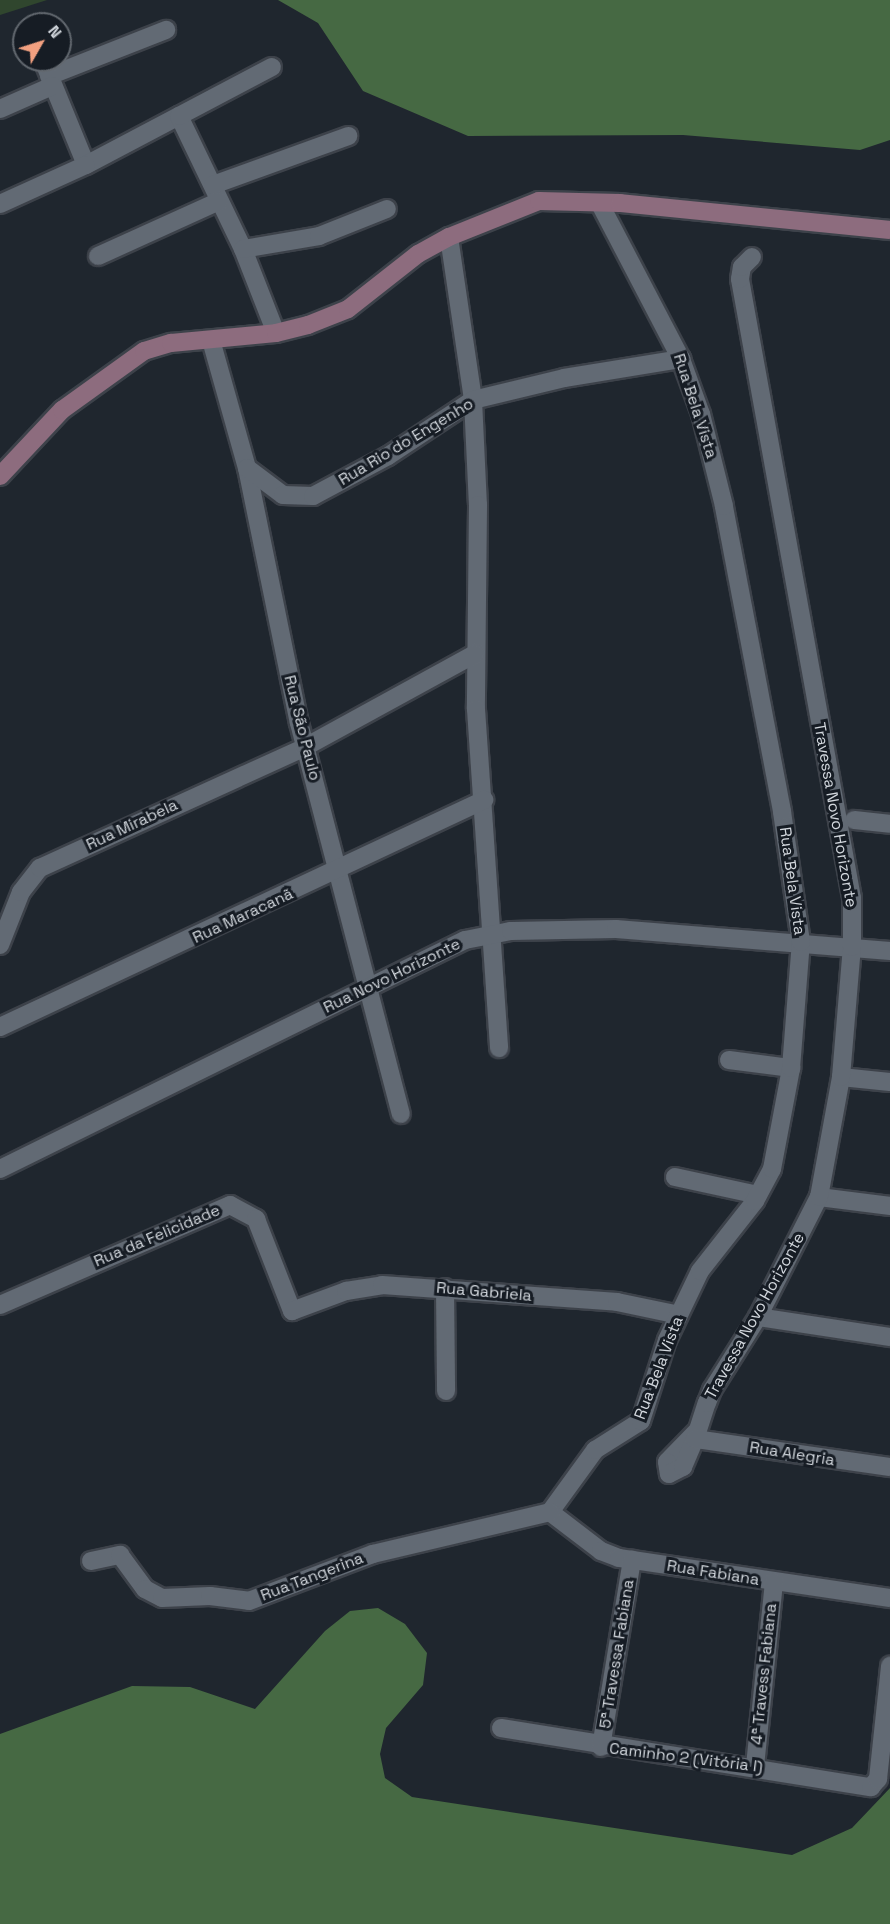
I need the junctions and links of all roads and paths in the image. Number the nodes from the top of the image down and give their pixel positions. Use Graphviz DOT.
graph roads {
  1 [pos="166,30"];
  2 [pos="273,67"];
  3 [pos="48,74"];
  4 [pos="0,109"];
  5 [pos="179,116"];
  6 [pos="348,136"];
  7 [pos="86,165"];
  8 [pos="216,193"];
  9 [pos="0,204"];
  10 [pos="600,204"];
  11 [pos="387,209"];
  12 [pos="890,230"];
  13 [pos="449,237"];
  14 [pos="243,249"];
  15 [pos="98,256"];
  16 [pos="752,257"];
  17 [pos="276,333"];
  18 [pos="211,340"];
  19 [pos="681,359"];
  20 [pos="473,400"];
  21 [pos="247,468"];
  22 [pos="0,476"];
  23 [pos="475,654"];
  24 [pos="305,747"];
  25 [pos="484,800"];
  26 [pos="854,820"];
  27 [pos="890,824"];
  28 [pos="340,870"];
  29 [pos="492,933"];
  30 [pos="801,942"];
  31 [pos="0,945"];
  32 [pos="852,947"];
  33 [pos="890,951"];
  34 [pos="368,987"];
  35 [pos="0,1027"];
  36 [pos="499,1048"];
  37 [pos="729,1060"];
  38 [pos="791,1068"];
  39 [pos="841,1077"];
  40 [pos="890,1082"];
  41 [pos="402,1114"];
  42 [pos="0,1169"];
  43 [pos="675,1177"];
  44 [pos="759,1195"];
  45 [pos="819,1197"];
  46 [pos="890,1206"];
  47 [pos="445,1288"];
  48 [pos="0,1305"];
  49 [pos="291,1311"];
  50 [pos="680,1314"];
  51 [pos="758,1317"];
  52 [pos="890,1337"];
  53 [pos="446,1391"];
  54 [pos="696,1435"];
  55 [pos="890,1467"];
  56 [pos="665,1468"];
  57 [pos="550,1512"];
  58 [pos="632,1560"];
  59 [pos="91,1561"];
  60 [pos="774,1582"];
  61 [pos="890,1598"];
  62 [pos="890,1666"];
  63 [pos="501,1728"];
  64 [pos="601,1747"];
  65 [pos="755,1766"];
  1 -- 3 [label="street"];
  2 -- 5 [label="street"];
  3 -- 4 [label="street"];
  3 -- 7 [label="street"];
  5 -- 7 [label="street"];
  5 -- 8 [label="street"];
  6 -- 8 [label="street"];
  7 -- 9 [label="street"];
  8 -- 14 [label="street"];
  8 -- 15 [label="street"];
  10 -- 12 [label="main road"];
  10 -- 13 [label="main road"];
  10 -- 19 [label="street, Rua Bela Vista"];
  11 -- 14 [label="street"];
  13 -- 17 [label="main road"];
  13 -- 20 [label="street"];
  14 -- 17 [label="street"];
  16 -- 32 [label="street, Travessa Novo Horizonte"];
  17 -- 18 [label="main road"];
  18 -- 21 [label="street, Rua São Paulo"];
  18 -- 22 [label="main road"];
  19 -- 20 [label="street, Rua Rio do Engenho"];
  19 -- 30 [label="street, Rua Bela Vista"];
  20 -- 21 [label="street, Rua Rio do Engenho"];
  20 -- 23 [label="street"];
  21 -- 24 [label="street, Rua São Paulo"];
  23 -- 24 [label="street, Rua Mirabela"];
  23 -- 25 [label="street"];
  24 -- 28 [label="street, Rua São Paulo"];
  24 -- 31 [label="street, Rua Mirabela"];
  25 -- 28 [label="street, Rua Maracanã"];
  25 -- 29 [label="street"];
  26 -- 27 [label="street"];
  28 -- 34 [label="street, Rua São Paulo"];
  28 -- 35 [label="street, Rua Maracanã"];
  29 -- 30 [label="street, Rua Novo Horizonte"];
  29 -- 34 [label="street, Rua Novo Horizonte"];
  29 -- 36 [label="street"];
  30 -- 32 [label="street, Rua Novo Horizonte"];
  30 -- 38 [label="street, Rua Bela Vista"];
  32 -- 33 [label="street, Rua Novo Horizonte"];
  32 -- 39 [label="street, Travessa Novo Horizonte"];
  34 -- 41 [label="street, Rua São Paulo"];
  34 -- 42 [label="street, Rua Novo Horizonte"];
  37 -- 38 [label="street"];
  38 -- 44 [label="street, Rua Bela Vista"];
  39 -- 40 [label="street"];
  39 -- 45 [label="street, Travessa Novo Horizonte"];
  43 -- 44 [label="street"];
  44 -- 50 [label="street, Rua Bela Vista"];
  45 -- 46 [label="street"];
  45 -- 51 [label="street, Travessa Novo Horizonte"];
  47 -- 49 [label="street, Rua Gabriela"];
  47 -- 50 [label="street, Rua Gabriela"];
  47 -- 53 [label="street"];
  48 -- 49 [label="street, Rua da Felicidade"];
  50 -- 57 [label="street, Rua Bela Vista"];
  51 -- 52 [label="street"];
  51 -- 54 [label="street, Travessa Novo Horizonte"];
  54 -- 55 [label="street, Rua Alegria"];
  54 -- 56 [label="street, Travessa Novo Horizonte"];
  57 -- 58 [label="street, Rua Fabiana"];
  57 -- 59 [label="street, Rua Tangerina"];
  58 -- 60 [label="street, Rua Fabiana"];
  58 -- 64 [label="street, 5ª Travessa Fabiana"];
  60 -- 61 [label="street, Rua Fabiana"];
  60 -- 65 [label="street, 4ª Travess Fabiana"];
  62 -- 65 [label="street, Caminho 2 (Vitória I)"];
  63 -- 64 [label="street, Caminho 2 (Vitória I)"];
  64 -- 65 [label="street, Caminho 2 (Vitória I)"];
}
